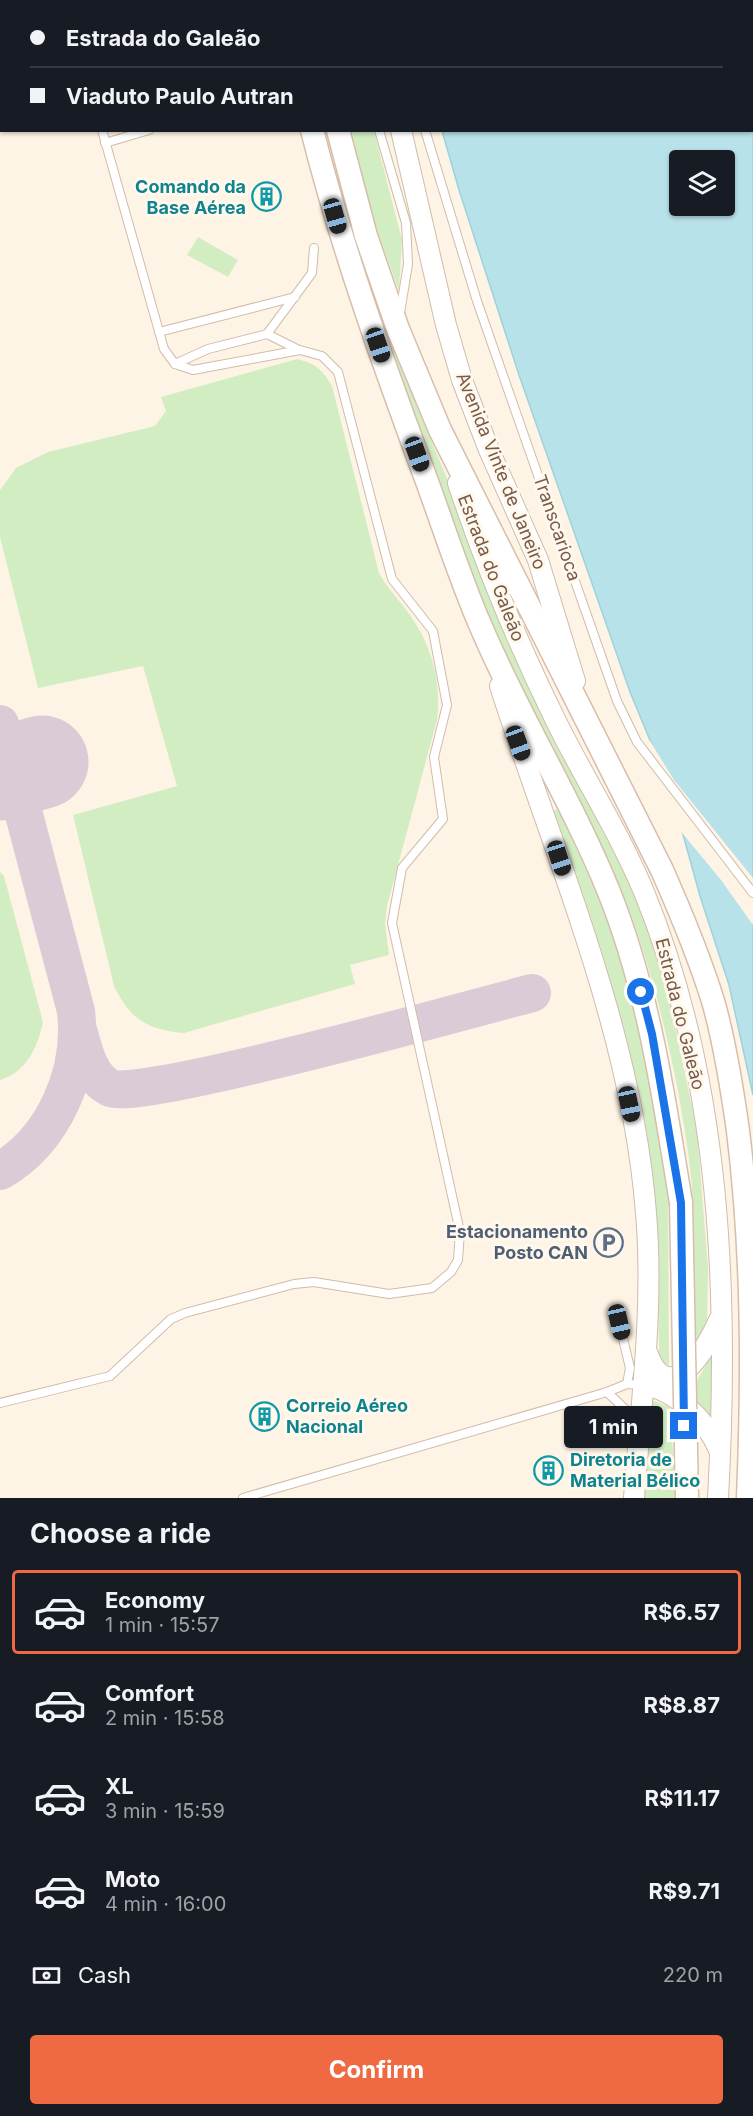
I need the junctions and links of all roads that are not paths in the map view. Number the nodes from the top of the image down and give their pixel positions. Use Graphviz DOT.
graph roads {
  1 [pos="102,132"];
  2 [pos="142,132"];
  3 [pos="313,132"];
  4 [pos="339,132"];
  5 [pos="380,132"];
  6 [pos="401,132"];
  7 [pos="426,132"];
  8 [pos="105,143"];
  9 [pos="314,248"];
  10 [pos="295,297"];
  11 [pos="398,329"];
  12 [pos="159,332"];
  13 [pos="267,334"];
  14 [pos="299,350"];
  15 [pos="176,364"];
  16 [pos="440,430"];
  17 [pos="482,629"];
  18 [pos="596,737"];
  19 [pos="753,893"];
  20 [pos="723,1306"];
  21 [pos="619,1322"];
  22 [pos="626,1352"];
  23 [pos="647,1352"];
  24 [pos="635,1384"];
  25 [pos="607,1392"];
  26 [pos="0,1404"];
  27 [pos="639,1431"];
  28 [pos="720,1455"];
  29 [pos="243,1498"];
  30 [pos="634,1498"];
  31 [pos="687,1498"];
  32 [pos="701,1498"];
  33 [pos="718,1498"];
  34 [pos="748,1498"];
  1 -- 8 [label="lane"];
  2 -- 8 [label="lane"];
  3 -- 17 [label="main road, Estrada do Galeão"];
  4 -- 11 [label="main road, Estrada do Galeão"];
  5 -- 11 [label="lane"];
  6 -- 18 [label="street, Avenida Vinte de Janeiro"];
  7 -- 19 [label="lane, Transcarioca"];
  8 -- 12 [label="lane"];
  9 -- 10 [label="lane"];
  10 -- 12 [label="lane"];
  10 -- 13 [label="lane"];
  11 -- 16 [label="main road, Estrada do Galeão"];
  12 -- 15 [label="lane"];
  13 -- 14 [label="lane"];
  13 -- 15 [label="lane"];
  14 -- 15 [label="lane"];
  14 -- 26 [label="lane"];
  16 -- 18 [label="main road, Estrada do Galeão"];
  16 -- 20 [label="street, Estrada do Galeão"];
  17 -- 23 [label="street, Estrada do Galeão"];
  17 -- 31 [label="main road, Estrada do Galeão, bridge"];
  18 -- 34 [label="main road, Estrada do Galeão"];
  20 -- 23 [label="street"];
  20 -- 28 [label="street, Estrada do Galeão"];
  21 -- 22 [label="lane"];
  22 -- 23 [label="lane"];
  22 -- 24 [label="lane"];
  23 -- 24 [label="street, Estrada do Galeão"];
  24 -- 25 [label="lane"];
  24 -- 27 [label="street, Estrada do Galeão"];
  24 -- 28 [label="street"];
  25 -- 27 [label="lane"];
  25 -- 29 [label="lane"];
  27 -- 30 [label="street, Estrada do Galeão"];
  28 -- 32 [label="street"];
  28 -- 33 [label="street, Estrada do Galeão"];
}
